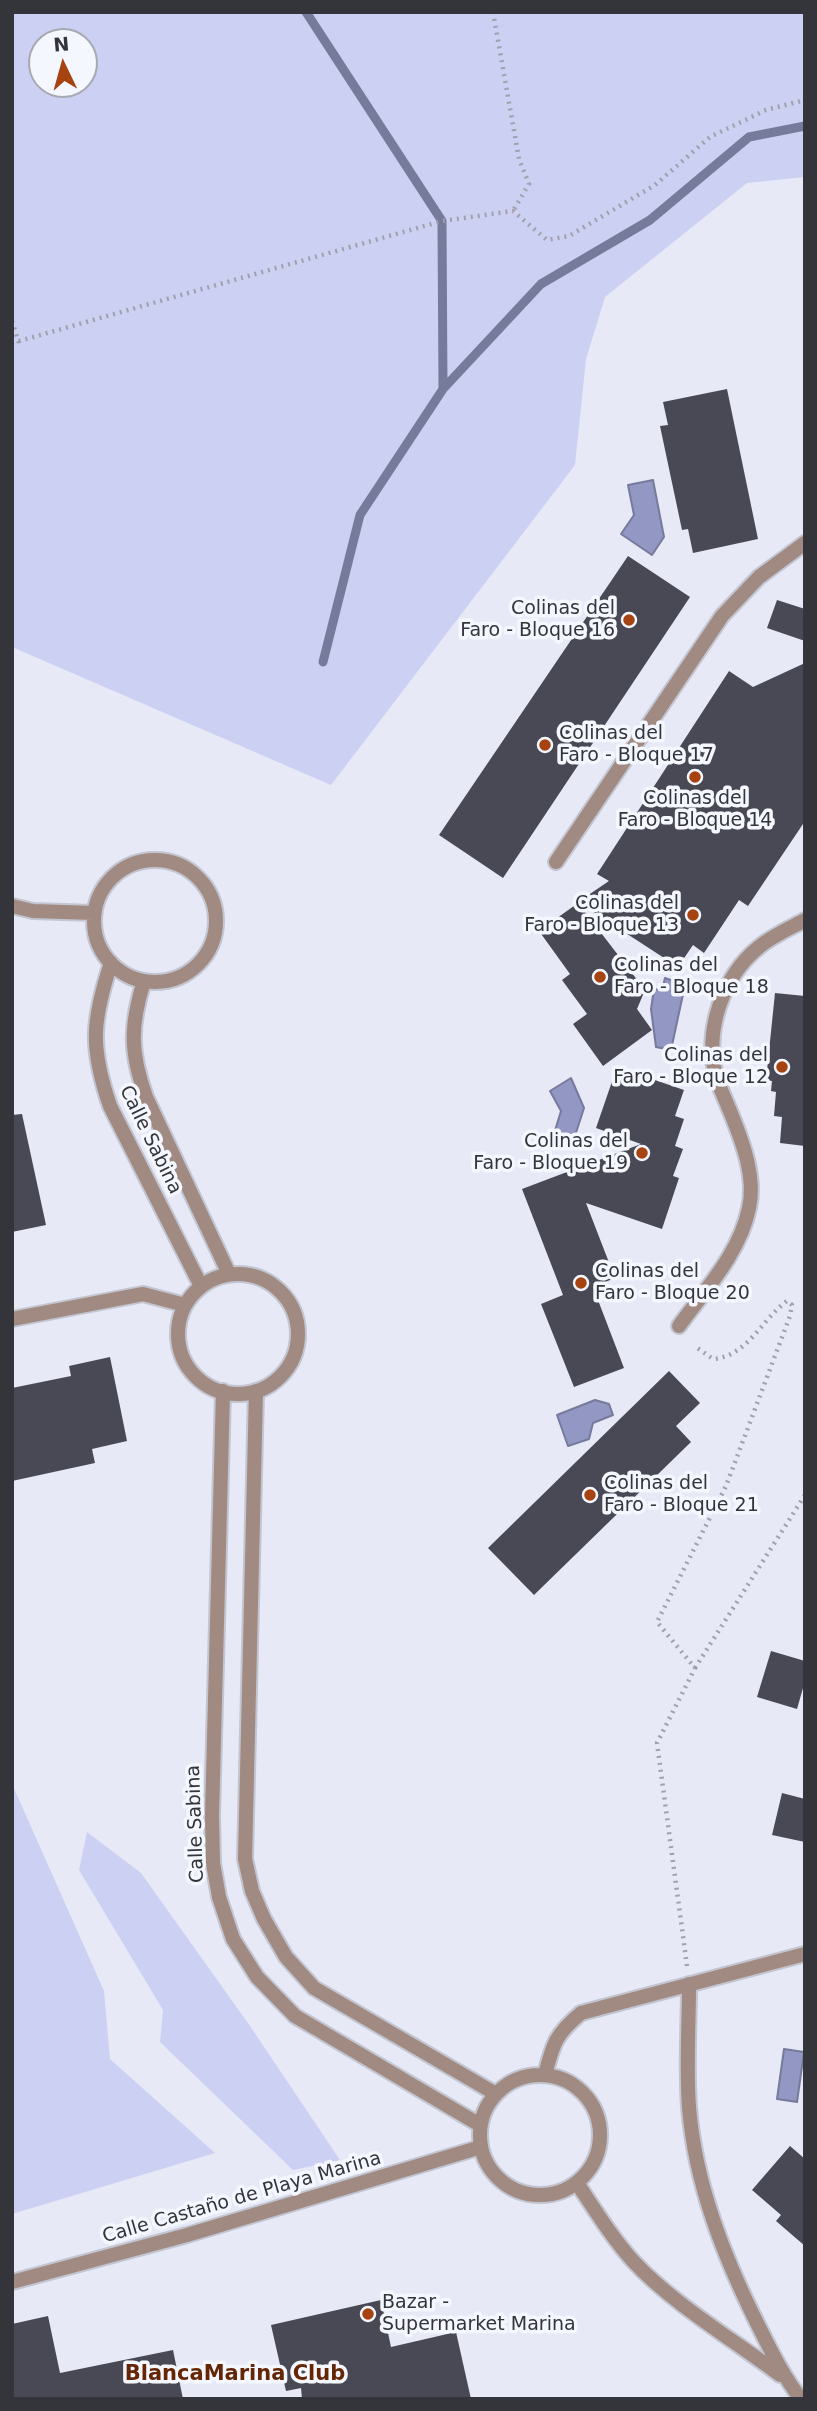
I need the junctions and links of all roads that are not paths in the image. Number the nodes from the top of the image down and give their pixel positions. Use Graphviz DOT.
graph roads {
  1 [pos="805,543"];
  2 [pos="556,862"];
  3 [pos="12,906"];
  4 [pos="94,913"];
  5 [pos="805,920"];
  6 [pos="111,963"];
  7 [pos="144,981"];
  8 [pos="229,1274"];
  9 [pos="201,1286"];
  10 [pos="185,1304"];
  11 [pos="12,1319"];
  12 [pos="679,1326"];
  13 [pos="223,1391"];
  14 [pos="256,1391"];
  15 [pos="805,1954"];
  16 [pos="689,1984"];
  17 [pos="545,2075"];
  18 [pos="496,2094"];
  19 [pos="480,2125"];
  20 [pos="481,2147"];
  21 [pos="577,2183"];
  22 [pos="12,2282"];
  23 [pos="785,2378"];
  24 [pos="801,2399"];
  1 -- 2 [label="street"];
  3 -- 4 [label="street"];
  4 -- 6 [label="street"];
  4 -- 7 [label="street"];
  5 -- 12 [label="street"];
  6 -- 7 [label="street"];
  6 -- 9 [label="street, Calle Sabina"];
  7 -- 8 [label="street, Calle Sabina"];
  8 -- 9 [label="street"];
  8 -- 14 [label="street"];
  9 -- 10 [label="street"];
  10 -- 11 [label="street"];
  10 -- 13 [label="street"];
  13 -- 14 [label="street"];
  13 -- 19 [label="street, Calle Sabina"];
  14 -- 18 [label="street"];
  15 -- 16 [label="street"];
  16 -- 17 [label="street"];
  16 -- 23 [label="street"];
  17 -- 18 [label="street"];
  17 -- 21 [label="street"];
  18 -- 19 [label="street"];
  19 -- 20 [label="street"];
  20 -- 21 [label="street"];
  20 -- 22 [label="street, Calle Castaño de Playa Marina"];
  21 -- 23 [label="street"];
  23 -- 24 [label="street"];
}
